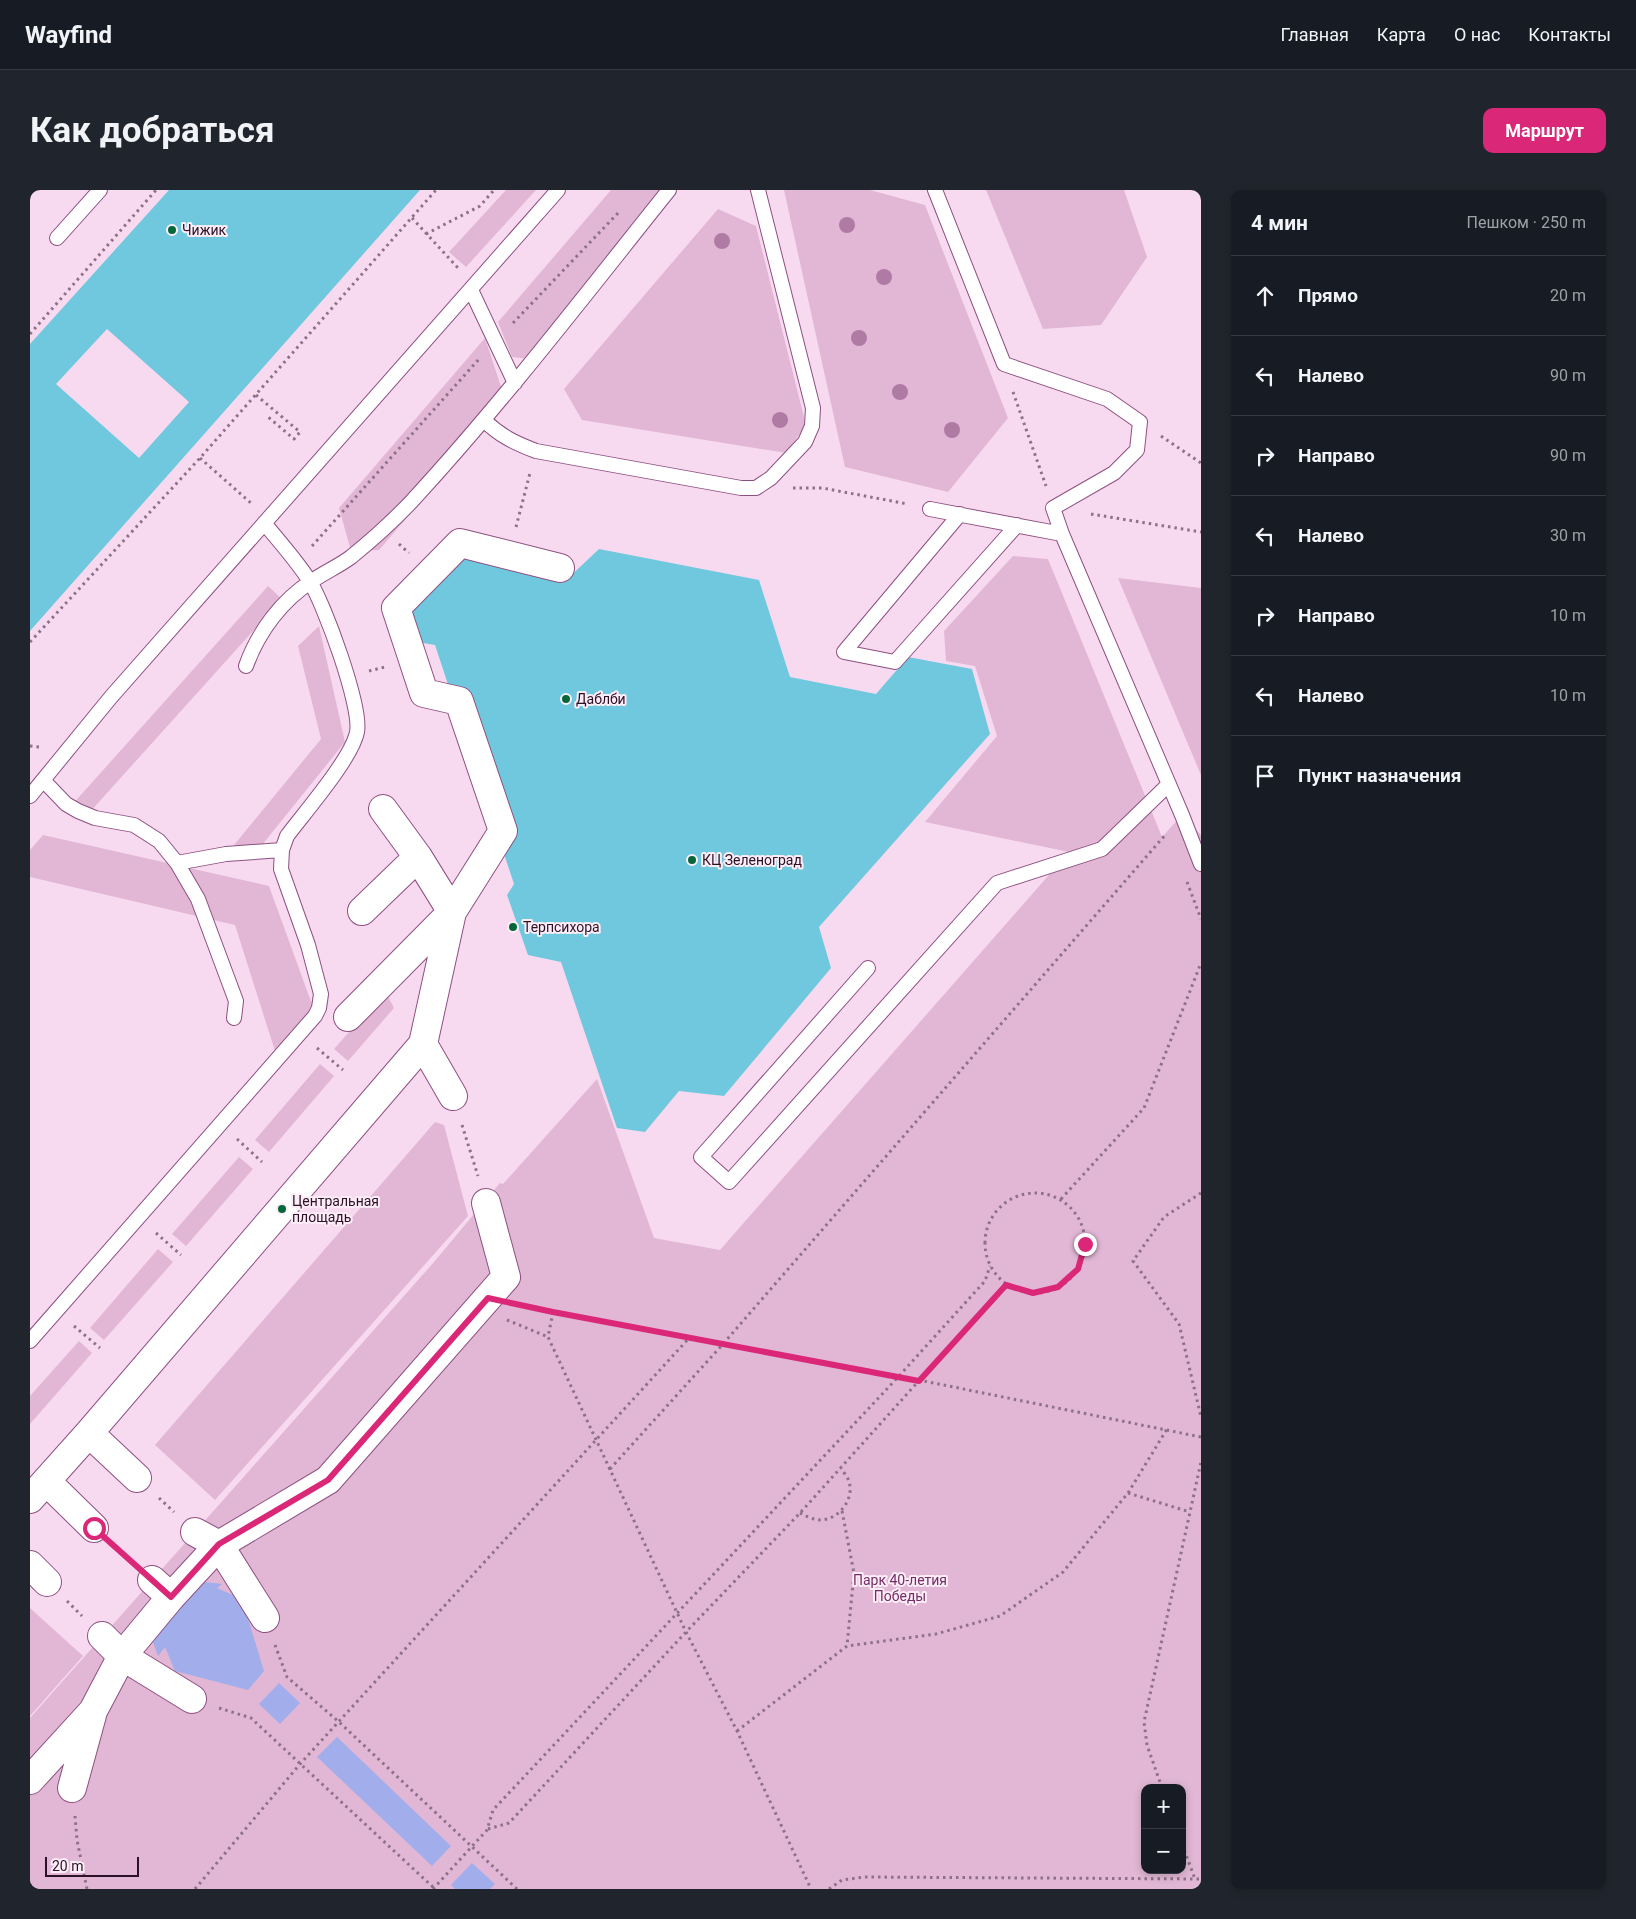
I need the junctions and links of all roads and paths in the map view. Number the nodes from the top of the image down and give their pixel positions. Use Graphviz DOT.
graph roads {
  1 [pos="100,190"];
  2 [pos="156,190"];
  3 [pos="436,190"];
  4 [pos="494,190"];
  5 [pos="558,190"];
  6 [pos="669,190"];
  7 [pos="758,190"];
  8 [pos="935,190"];
  9 [pos="619,212"];
  10 [pos="412,218"];
  11 [pos="426,234"];
  12 [pos="57,238"];
  13 [pos="464,274"];
  14 [pos="471,290"];
  15 [pos="30,334"];
  16 [pos="496,341"];
  17 [pos="515,383"];
  18 [pos="256,395"];
  19 [pos="267,416"];
  20 [pos="484,420"];
  21 [pos="1140,422"];
  22 [pos="1024,425"];
  23 [pos="536,451"];
  24 [pos="200,458"];
  25 [pos="1201,463"];
  26 [pos="822,488"];
  27 [pos="255,506"];
  28 [pos="930,508"];
  29 [pos="1054,508"];
  30 [pos="960,514"];
  31 [pos="264,523"];
  32 [pos="1017,525"];
  33 [pos="1201,532"];
  34 [pos="1062,534"];
  35 [pos="512,543"];
  36 [pos="297,562"];
  37 [pos="560,568"];
  38 [pos="310,582"];
  39 [pos="30,642"];
  40 [pos="246,666"];
  41 [pos="43,780"];
  42 [pos="1169,784"];
  43 [pos="30,796"];
  44 [pos="383,809"];
  45 [pos="1182,815"];
  46 [pos="282,850"];
  47 [pos="418,857"];
  48 [pos="177,863"];
  49 [pos="1201,864"];
  50 [pos="362,911"];
  51 [pos="452,912"];
  52 [pos="1201,963"];
  53 [pos="868,968"];
  54 [pos="348,1017"];
  55 [pos="234,1018"];
  56 [pos="423,1044"];
  57 [pos="326,1055"];
  58 [pos="343,1070"];
  59 [pos="453,1096"];
  60 [pos="245,1147"];
  61 [pos="262,1162"];
  62 [pos="1201,1193"];
  63 [pos="1062,1199"];
  64 [pos="486,1203"];
  65 [pos="163,1240"];
  66 [pos="181,1255"];
  67 [pos="990,1266"];
  68 [pos="1006,1285"];
  69 [pos="499,1306"];
  70 [pos="553,1312"];
  71 [pos="83,1334"];
  72 [pos="548,1337"];
  73 [pos="690,1337"];
  74 [pos="30,1341"];
  75 [pos="723,1344"];
  76 [pos="100,1348"];
  77 [pos="899,1376"];
  78 [pos="919,1381"];
  79 [pos="1201,1417"];
  80 [pos="1167,1429"];
  81 [pos="89,1433"];
  82 [pos="1201,1437"];
  83 [pos="597,1440"];
  84 [pos="1201,1462"];
  85 [pos="841,1468"];
  86 [pos="610,1469"];
  87 [pos="138,1478"];
  88 [pos="38,1490"];
  89 [pos="1128,1493"];
  90 [pos="842,1511"];
  91 [pos="1190,1512"];
  92 [pos="800,1513"];
  93 [pos="94,1528"];
  94 [pos="195,1532"];
  95 [pos="219,1544"];
  96 [pos="38,1573"];
  97 [pos="161,1589"];
  98 [pos="677,1611"];
  99 [pos="265,1618"];
  100 [pos="686,1632"];
  101 [pos="102,1636"];
  102 [pos="847,1646"];
  103 [pos="122,1656"];
  104 [pos="192,1700"];
  105 [pos="93,1711"];
  106 [pos="339,1722"];
  107 [pos="737,1731"];
  108 [pos="300,1764"];
  109 [pos="30,1780"];
  110 [pos="1161,1784"];
  111 [pos="72,1788"];
  112 [pos="488,1830"];
  113 [pos="77,1840"];
  114 [pos="472,1847"];
  115 [pos="1186,1855"];
  116 [pos="1195,1879"];
  117 [pos="1201,1879"];
  118 [pos="87,1889"];
  119 [pos="195,1889"];
  120 [pos="434,1889"];
  121 [pos="517,1889"];
  122 [pos="811,1889"];
  123 [pos="829,1889"];
  1 -- 12 [label="lane"];
  2 -- 15 [label="path"];
  3 -- 10 [label="path"];
  4 -- 11 [label="path"];
  5 -- 14 [label="lane"];
  6 -- 17 [label="lane"];
  7 -- 23 [label="lane"];
  8 -- 21 [label="lane"];
  9 -- 16 [label="path"];
  10 -- 11 [label="path"];
  10 -- 18 [label="path"];
  11 -- 13 [label="path"];
  14 -- 16 [label="lane"];
  14 -- 31 [label="lane"];
  16 -- 17 [label="lane"];
  16 -- 36 [label="path"];
  17 -- 20 [label="lane"];
  18 -- 19 [label="path"];
  18 -- 24 [label="path"];
  20 -- 23 [label="lane"];
  20 -- 38 [label="lane"];
  21 -- 25 [label="path"];
  21 -- 29 [label="lane"];
  22 -- 29 [label="path"];
  23 -- 35 [label="path"];
  24 -- 27 [label="path"];
  24 -- 39 [label="path"];
  26 -- 28 [label="path"];
  28 -- 30 [label="lane"];
  29 -- 33 [label="path"];
  29 -- 34 [label="lane"];
  30 -- 32 [label="lane"];
  30 -- 32 [label="lane"];
  31 -- 36 [label="lane"];
  31 -- 41 [label="lane"];
  32 -- 34 [label="lane"];
  34 -- 42 [label="lane"];
  35 -- 37 [label="street"];
  35 -- 51 [label="street"];
  36 -- 38 [label="lane"];
  38 -- 40 [label="lane"];
  38 -- 46 [label="lane"];
  41 -- 43 [label="lane"];
  41 -- 48 [label="lane"];
  42 -- 45 [label="lane"];
  42 -- 53 [label="lane"];
  44 -- 47 [label="street"];
  45 -- 49 [label="lane"];
  45 -- 75 [label="path"];
  46 -- 48 [label="lane"];
  46 -- 74 [label="lane"];
  47 -- 50 [label="street"];
  47 -- 51 [label="street"];
  48 -- 55 [label="lane"];
  51 -- 54 [label="street"];
  51 -- 56 [label="street"];
  52 -- 63 [label="path"];
  56 -- 59 [label="street"];
  56 -- 81 [label="street"];
  57 -- 58 [label="path"];
  59 -- 64 [label="path"];
  60 -- 61 [label="path"];
  62 -- 79 [label="path"];
  63 -- 67 [label="path"];
  63 -- 68 [label="path"];
  64 -- 69 [label="street"];
  65 -- 66 [label="path"];
  67 -- 68 [label="path"];
  67 -- 77 [label="path"];
  68 -- 78 [label="path"];
  69 -- 70 [label="path"];
  69 -- 72 [label="path"];
  69 -- 95 [label="street"];
  70 -- 72 [label="path"];
  70 -- 73 [label="path"];
  71 -- 76 [label="path"];
  72 -- 83 [label="path"];
  73 -- 75 [label="path"];
  73 -- 83 [label="path"];
  75 -- 77 [label="path"];
  75 -- 86 [label="path"];
  77 -- 78 [label="path"];
  77 -- 98 [label="path"];
  78 -- 80 [label="path"];
  78 -- 85 [label="path"];
  80 -- 82 [label="path"];
  80 -- 89 [label="path"];
  81 -- 87 [label="street"];
  81 -- 88 [label="street"];
  83 -- 86 [label="path"];
  83 -- 106 [label="path"];
  84 -- 91 [label="path"];
  85 -- 90 [label="path"];
  85 -- 92 [label="path"];
  86 -- 98 [label="path"];
  87 -- 94 [label="path"];
  88 -- 93 [label="street"];
  89 -- 91 [label="path"];
  89 -- 102 [label="path"];
  90 -- 92 [label="path"];
  90 -- 102 [label="path"];
  91 -- 110 [label="path"];
  92 -- 100 [label="path"];
  93 -- 97 [label="path"];
  94 -- 95 [label="street"];
  95 -- 97 [label="street"];
  95 -- 99 [label="street"];
  96 -- 101 [label="path"];
  97 -- 103 [label="street"];
  98 -- 100 [label="path"];
  98 -- 112 [label="path"];
  99 -- 106 [label="path"];
  100 -- 107 [label="path"];
  100 -- 112 [label="path"];
  101 -- 103 [label="street"];
  102 -- 107 [label="path"];
  103 -- 104 [label="street"];
  103 -- 105 [label="street"];
  104 -- 108 [label="path"];
  105 -- 109 [label="street"];
  105 -- 111 [label="street"];
  106 -- 108 [label="path"];
  106 -- 114 [label="path"];
  107 -- 122 [label="path"];
  108 -- 119 [label="path"];
  108 -- 120 [label="path"];
  112 -- 114 [label="path"];
  113 -- 118 [label="path"];
  114 -- 120 [label="path"];
  114 -- 121 [label="path"];
  115 -- 116 [label="path"];
  116 -- 117 [label="path"];
  116 -- 123 [label="path"];
}
